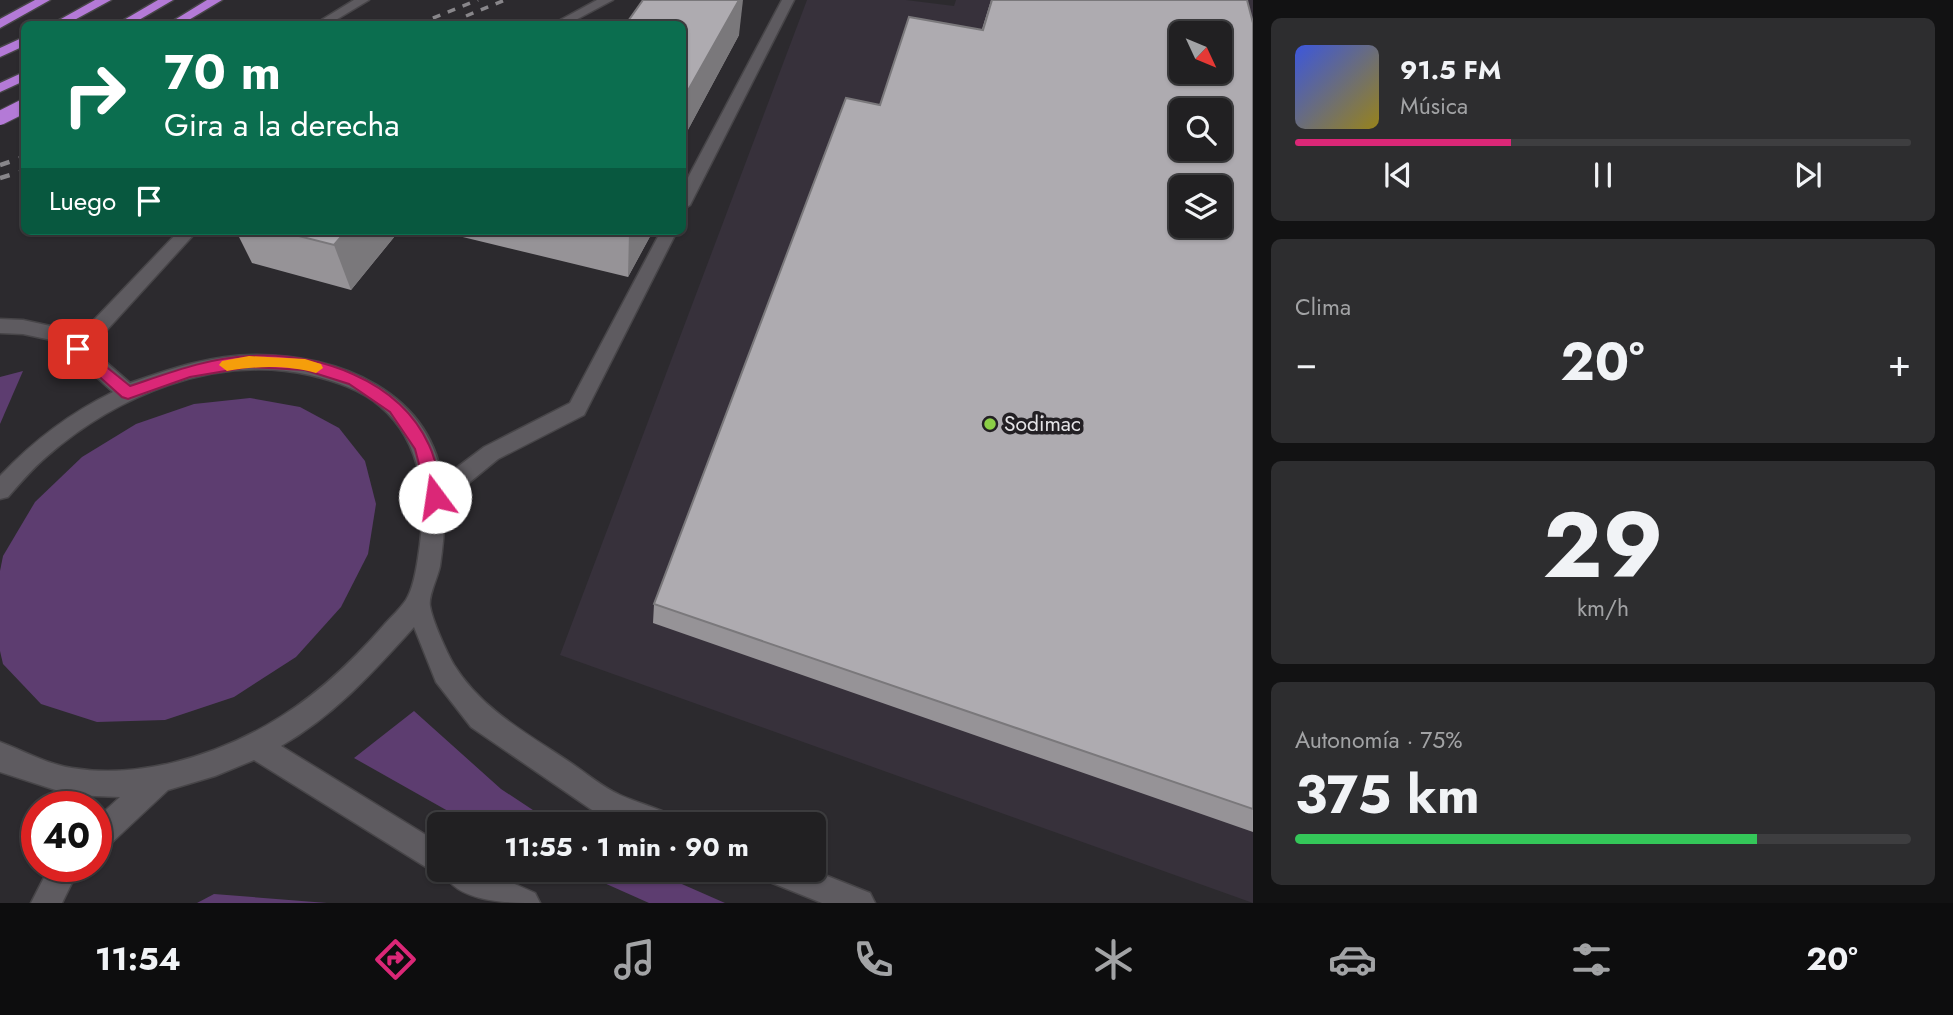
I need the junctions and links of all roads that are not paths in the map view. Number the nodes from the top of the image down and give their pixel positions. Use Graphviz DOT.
graph roads {
  1 [pos="44,0"];
  2 [pos="105,0"];
  3 [pos="167,0"];
  4 [pos="216,0"];
  5 [pos="363,0"];
  6 [pos="607,0"];
  7 [pos="788,0"];
  8 [pos="64,21"];
  9 [pos="128,21"];
  10 [pos="179,21"];
  11 [pos="326,21"];
  12 [pos="565,21"];
  13 [pos="0,24"];
  14 [pos="21,42"];
  15 [pos="0,53"];
  16 [pos="21,78"];
  17 [pos="0,88"];
  18 [pos="21,108"];
  19 [pos="0,118"];
  20 [pos="686,197"];
  21 [pos="185,235"];
  22 [pos="667,235"];
  23 [pos="0,326"];
  24 [pos="78,349"];
  25 [pos="128,393"];
  26 [pos="0,490"];
  27 [pos="435,497"];
  28 [pos="417,604"];
  29 [pos="257,747"];
  30 [pos="0,755"];
  31 [pos="158,781"];
  32 [pos="628,812"];
  33 [pos="112,823"];
  34 [pos="427,852"];
  35 [pos="57,882"];
  36 [pos="476,882"];
  37 [pos="806,882"];
  38 [pos="46,903"];
  39 [pos="525,903"];
  40 [pos="860,903"];
  1 -- 13 [label="highway"];
  2 -- 8 [label="highway"];
  3 -- 9 [label="highway"];
  4 -- 10 [label="highway"];
  5 -- 11 [label="street"];
  6 -- 12 [label="street"];
  7 -- 20 [label="street"];
  14 -- 15 [label="highway"];
  16 -- 17 [label="highway"];
  18 -- 19 [label="highway, bridge"];
  21 -- 24 [label="street"];
  22 -- 27 [label="street"];
  23 -- 24 [label="street"];
  24 -- 25 [label="street"];
  25 -- 26 [label="street"];
  25 -- 27 [label="street"];
  27 -- 28 [label="street"];
  28 -- 29 [label="street"];
  28 -- 32 [label="street"];
  29 -- 31 [label="street"];
  29 -- 34 [label="street"];
  30 -- 31 [label="street"];
  31 -- 33 [label="street"];
  35 -- 38 [label="street"];
  36 -- 39 [label="street"];
  37 -- 40 [label="street"];
}
